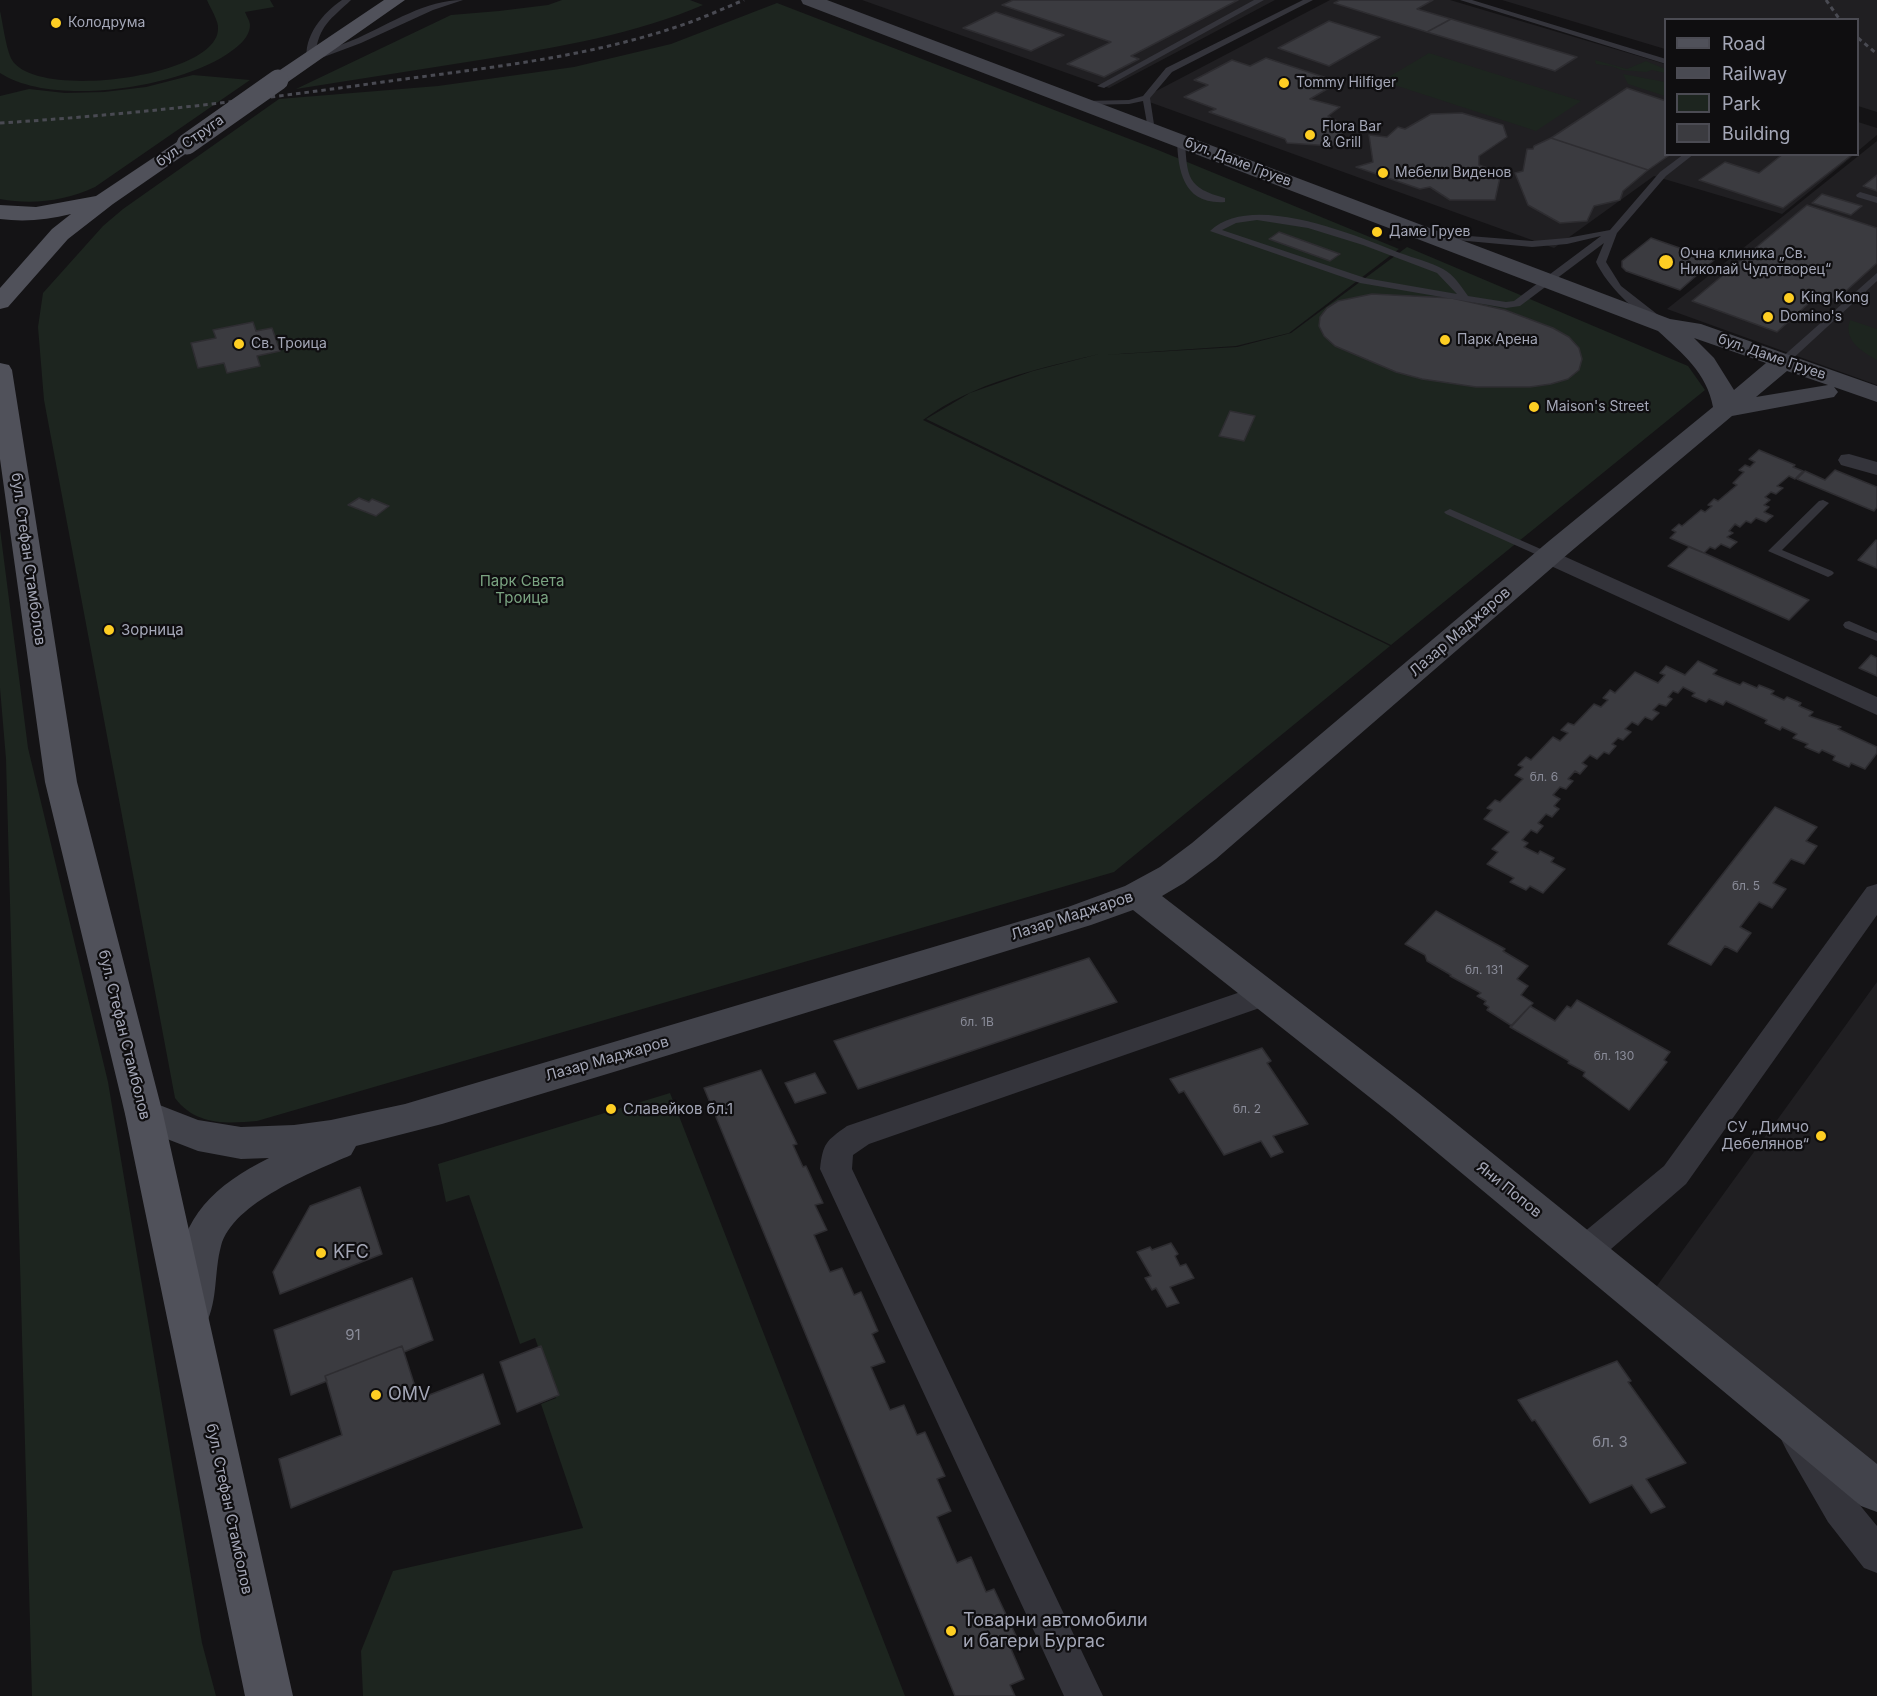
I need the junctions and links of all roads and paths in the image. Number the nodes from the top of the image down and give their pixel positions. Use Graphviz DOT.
graph roads {
  1 [pos="347,0"];
  2 [pos="396,0"];
  3 [pos="459,0"];
  4 [pos="810,0"];
  5 [pos="1260,0"];
  6 [pos="1309,0"];
  7 [pos="1464,0"];
  8 [pos="310,59"];
  9 [pos="1664,62"];
  10 [pos="1101,86"];
  11 [pos="1146,98"];
  12 [pos="1084,103"];
  13 [pos="1152,129"];
  14 [pos="1181,140"];
  15 [pos="1687,156"];
  16 [pos="1860,195"];
  17 [pos="105,199"];
  18 [pos="1222,200"];
  19 [pos="1877,200"];
  20 [pos="0,212"];
  21 [pos="1614,231"];
  22 [pos="1429,234"];
  23 [pos="1877,276"];
  24 [pos="1550,281"];
  25 [pos="1465,298"];
  26 [pos="0,302"];
  27 [pos="1675,334"];
  28 [pos="1777,366"];
  29 [pos="0,370"];
  30 [pos="1825,392"];
  31 [pos="1877,394"];
  32 [pos="1726,410"];
  33 [pos="1877,411"];
  34 [pos="1849,460"];
  35 [pos="1877,469"];
  36 [pos="1823,503"];
  37 [pos="1450,512"];
  38 [pos="1548,556"];
  39 [pos="1828,573"];
  40 [pos="1849,625"];
  41 [pos="1877,637"];
  42 [pos="1877,707"];
  43 [pos="1877,894"];
  44 [pos="1137,895"];
  45 [pos="1264,995"];
  46 [pos="144,1114"];
  47 [pos="374,1127"];
  48 [pos="1584,1252"];
  49 [pos="189,1330"];
  50 [pos="1785,1414"];
  51 [pos="1877,1491"];
  52 [pos="1877,1555"];
  53 [pos="269,1696"];
  54 [pos="1084,1696"];
  1 -- 8 [label="lane"];
  2 -- 8 [label="main road, бул. Струга"];
  3 -- 8 [label="lane"];
  4 -- 12 [label="main road, бул. Даме Груев"];
  5 -- 10 [label="lane"];
  6 -- 11 [label="lane"];
  7 -- 9 [label="lane"];
  8 -- 17 [label="main road, бул. Струга, bridge"];
  11 -- 12 [label="lane"];
  11 -- 13 [label="lane"];
  12 -- 13 [label="main road, бул. Даме Груев"];
  13 -- 14 [label="main road, бул. Даме Груев"];
  14 -- 18 [label="lane"];
  14 -- 22 [label="main road, бул. Даме Груев"];
  15 -- 21 [label="lane"];
  16 -- 19 [label="lane"];
  17 -- 20 [label="main road"];
  17 -- 26 [label="main road, бул. Струга"];
  21 -- 22 [label="lane"];
  21 -- 24 [label="lane"];
  21 -- 27 [label="lane"];
  22 -- 24 [label="main road, бул. Даме Груев"];
  23 -- 28 [label="lane"];
  24 -- 25 [label="lane"];
  24 -- 27 [label="main road, бул. Даме Груев"];
  25 -- 25 [label="lane"];
  27 -- 28 [label="main road, бул. Даме Груев"];
  27 -- 32 [label="main road"];
  28 -- 30 [label="main road, бул. Даме Груев"];
  28 -- 31 [label="main road, бул. Даме Груев"];
  28 -- 32 [label="main road, Лазар Маджаров"];
  29 -- 46 [label="main road, бул. Стефан Стамболов"];
  30 -- 32 [label="main road"];
  30 -- 33 [label="main road, бул. Даме Груев"];
  32 -- 38 [label="main road, Лазар Маджаров"];
  34 -- 35 [label="street"];
  36 -- 39 [label="lane"];
  37 -- 38 [label="lane"];
  38 -- 42 [label="street"];
  38 -- 44 [label="main road, Лазар Маджаров"];
  40 -- 41 [label="lane"];
  43 -- 48 [label="street"];
  44 -- 45 [label="main road, Яни Попов"];
  44 -- 47 [label="main road, Лазар Маджаров"];
  45 -- 48 [label="main road, Яни Попов"];
  45 -- 54 [label="street"];
  46 -- 47 [label="main road, Лазар Маджаров"];
  46 -- 49 [label="main road, бул. Стефан Стамболов"];
  47 -- 49 [label="main road, Лазар Маджаров"];
  48 -- 50 [label="main road, Яни Попов"];
  49 -- 53 [label="main road, бул. Стефан Стамболов"];
  50 -- 51 [label="main road, Яни Попов"];
  50 -- 52 [label="street"];
}
